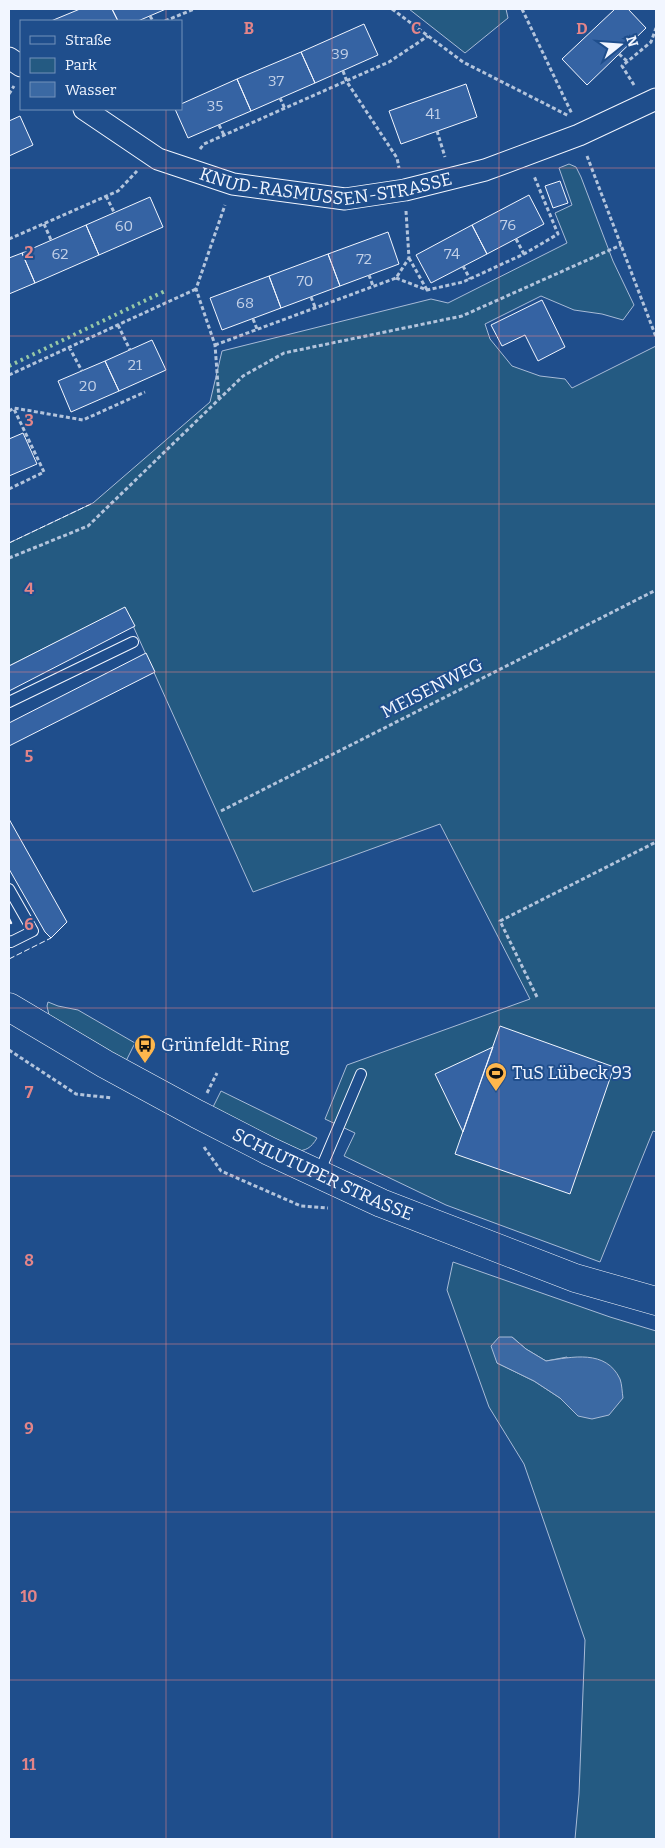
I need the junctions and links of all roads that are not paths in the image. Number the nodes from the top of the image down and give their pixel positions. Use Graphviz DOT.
graph roads {
  1 [pos="9,58"];
  2 [pos="18,75"];
  3 [pos="656,99"];
  4 [pos="85,110"];
  5 [pos="133,642"];
  6 [pos="9,702"];
  7 [pos="9,889"];
  8 [pos="9,941"];
  9 [pos="9,1007"];
  10 [pos="361,1074"];
  11 [pos="318,1174"];
  12 [pos="656,1301"];
  1 -- 2 [label="street"];
  3 -- 4 [label="street, KNUD-RASMUSSEN-STRASSE"];
  5 -- 6 [label="lane"];
  7 -- 8 [label="lane"];
  9 -- 11 [label="main road, SCHLUTUPER STRASSE"];
  10 -- 11 [label="lane"];
  11 -- 12 [label="main road, SCHLUTUPER STRASSE"];
}
